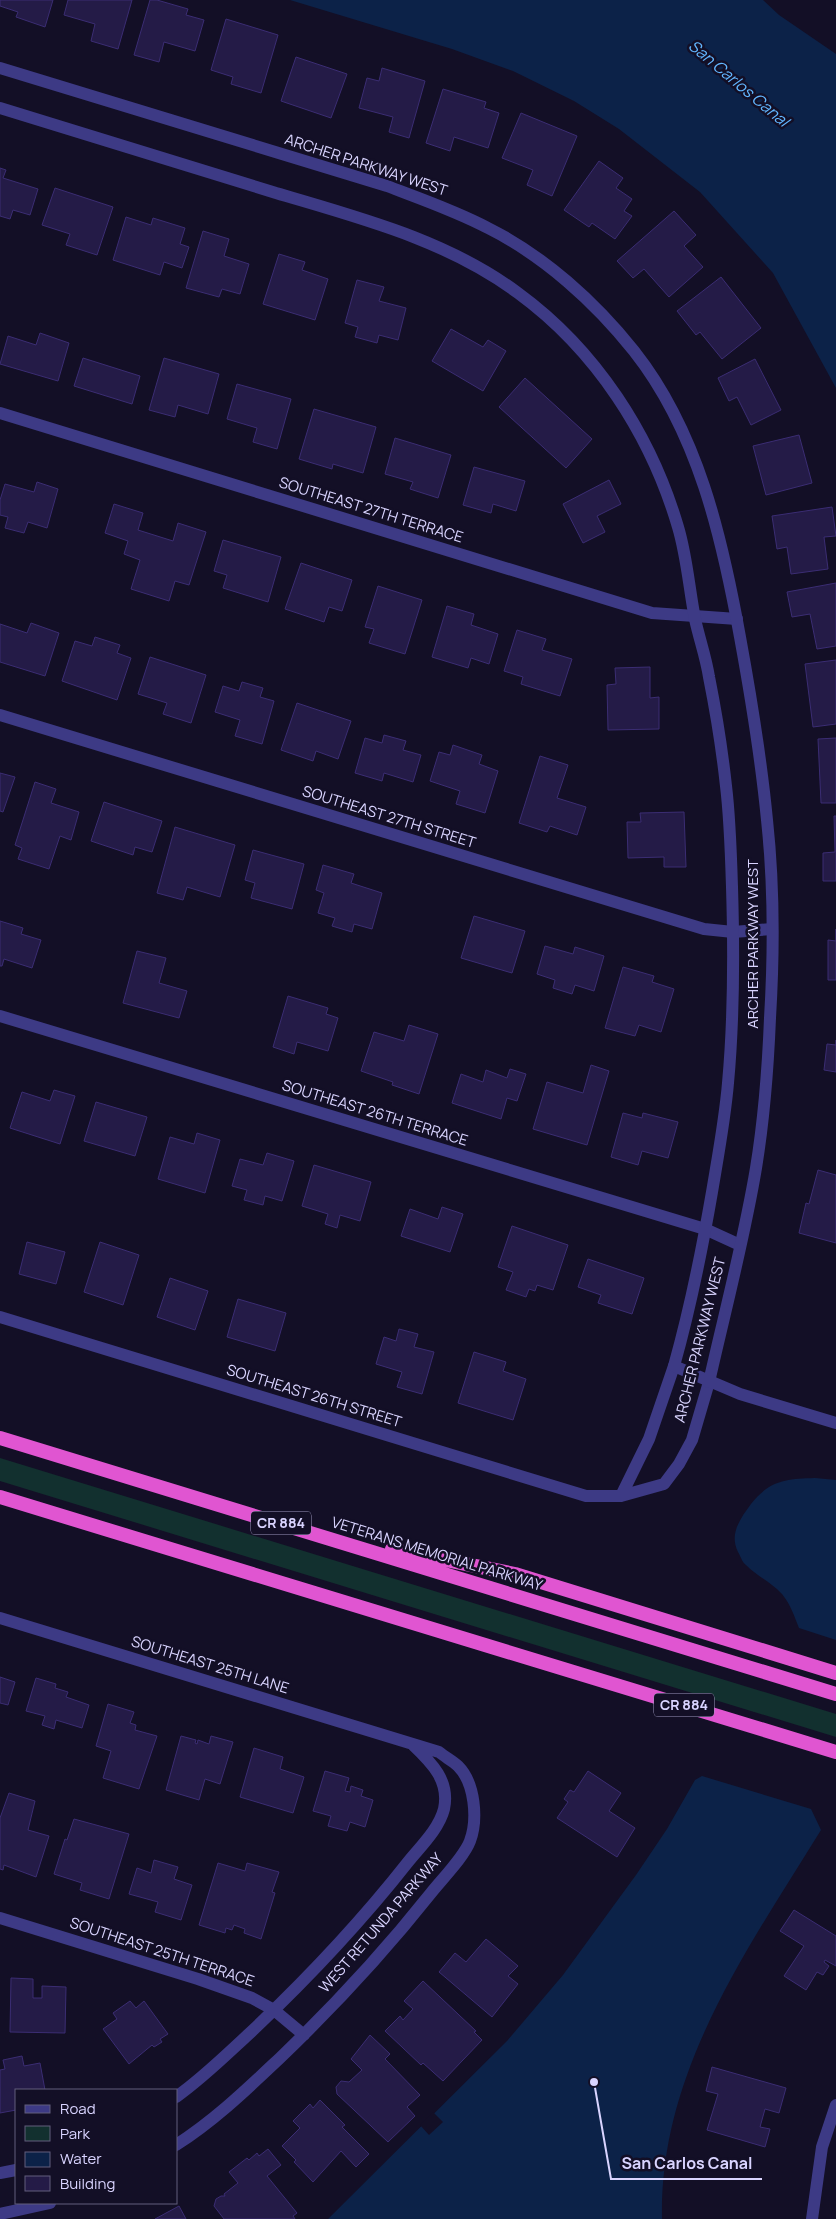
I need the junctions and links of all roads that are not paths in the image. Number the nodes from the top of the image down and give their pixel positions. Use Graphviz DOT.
graph roads {
  1 [pos="0,68"];
  2 [pos="0,108"];
  3 [pos="0,413"];
  4 [pos="695,617"];
  5 [pos="737,619"];
  6 [pos="0,715"];
  7 [pos="772,929"];
  8 [pos="733,932"];
  9 [pos="0,1016"];
  10 [pos="705,1229"];
  11 [pos="740,1245"];
  12 [pos="0,1317"];
  13 [pos="674,1366"];
  14 [pos="709,1382"];
  15 [pos="836,1423"];
  16 [pos="0,1438"];
  17 [pos="621,1496"];
  18 [pos="0,1497"];
  19 [pos="304,1530"];
  20 [pos="0,1618"];
  21 [pos="836,1673"];
  22 [pos="836,1694"];
  23 [pos="411,1743"];
  24 [pos="836,1752"];
  25 [pos="0,1918"];
  26 [pos="274,2010"];
  27 [pos="304,2035"];
  28 [pos="178,2094"];
  29 [pos="836,2105"];
  30 [pos="178,2144"];
  31 [pos="15,2170"];
  32 [pos="0,2173"];
  33 [pos="45,2204"];
  34 [pos="0,2214"];
  35 [pos="812,2219"];
  1 -- 5 [label="street, ARCHER PARKWAY WEST"];
  2 -- 4 [label="street, ARCHER PARKWAY WEST"];
  3 -- 4 [label="street, SOUTHEAST 27TH TERRACE"];
  4 -- 5 [label="street, SOUTHEAST 27TH TERRACE"];
  4 -- 8 [label="street, ARCHER PARKWAY WEST"];
  5 -- 7 [label="street, ARCHER PARKWAY WEST"];
  6 -- 8 [label="street, SOUTHEAST 27TH STREET"];
  7 -- 8 [label="street, SOUTHEAST 27TH STREET"];
  7 -- 11 [label="street, ARCHER PARKWAY WEST"];
  8 -- 10 [label="street, ARCHER PARKWAY WEST"];
  9 -- 10 [label="street, SOUTHEAST 26TH TERRACE"];
  10 -- 11 [label="street, SOUTHEAST 26TH TERRACE"];
  10 -- 13 [label="street, ARCHER PARKWAY WEST"];
  11 -- 14 [label="street, ARCHER PARKWAY WEST"];
  12 -- 17 [label="street, SOUTHEAST 26TH STREET"];
  13 -- 14 [label="street"];
  13 -- 17 [label="street, ARCHER PARKWAY WEST"];
  14 -- 15 [label="street"];
  14 -- 17 [label="street, ARCHER PARKWAY WEST"];
  16 -- 19 [label="highway, VETERANS MEMORIAL PARKWAY / CR 884"];
  18 -- 24 [label="highway, CR 884"];
  19 -- 21 [label="highway"];
  19 -- 22 [label="highway, VETERANS MEMORIAL PARKWAY / CR 884"];
  20 -- 23 [label="street, SOUTHEAST 25TH LANE"];
  23 -- 26 [label="street, WEST RETUNDA PARKWAY"];
  23 -- 27 [label="street, WEST RETUNDA PARKWAY"];
  25 -- 26 [label="street, SOUTHEAST 25TH TERRACE"];
  26 -- 27 [label="street, SOUTHEAST 25TH TERRACE"];
  26 -- 28 [label="street, WEST RETUNDA PARKWAY"];
  27 -- 30 [label="street, WEST RETUNDA PARKWAY"];
  29 -- 35 [label="street"];
  31 -- 32 [label="street"];
  33 -- 34 [label="street"];
}
